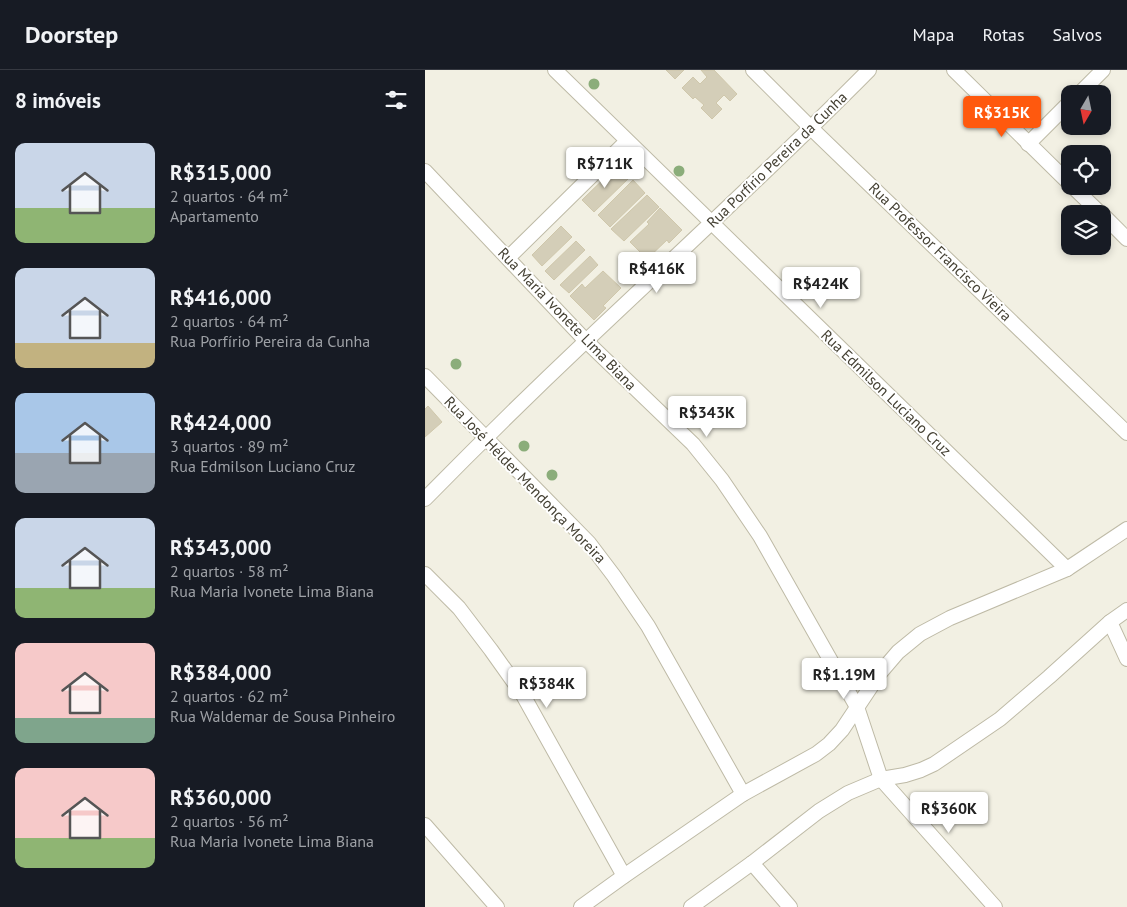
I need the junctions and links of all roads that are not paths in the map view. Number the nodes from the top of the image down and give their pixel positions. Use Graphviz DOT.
graph roads {
  1 [pos="555,70"];
  2 [pos="753,70"];
  3 [pos="869,70"];
  4 [pos="954,70"];
  5 [pos="1103,70"];
  6 [pos="1088,85"];
  7 [pos="1061,111"];
  8 [pos="811,128"];
  9 [pos="627,142"];
  10 [pos="1028,144"];
  11 [pos="425,171"];
  12 [pos="1061,175"];
  13 [pos="1082,195"];
  14 [pos="1092,205"];
  15 [pos="711,223"];
  16 [pos="1111,223"];
  17 [pos="1127,239"];
  18 [pos="508,258"];
  19 [pos="586,341"];
  20 [pos="425,376"];
  21 [pos="1127,434"];
  22 [pos="485,438"];
  23 [pos="425,499"];
  24 [pos="1127,529"];
  25 [pos="1067,569"];
  26 [pos="425,574"];
  27 [pos="1127,610"];
  28 [pos="1110,622"];
  29 [pos="1127,659"];
  30 [pos="857,707"];
  31 [pos="881,779"];
  32 [pos="743,794"];
  33 [pos="425,825"];
  34 [pos="752,863"];
  35 [pos="624,876"];
  36 [pos="497,907"];
  37 [pos="581,907"];
  38 [pos="691,907"];
  39 [pos="790,907"];
  40 [pos="995,907"];
  1 -- 9 [label="street, Rua Edmilson Luciano Cruz"];
  2 -- 8 [label="street, Rua Professor Francisco Vieira"];
  3 -- 8 [label="street, Rua Porfírio Pereira da Cunha"];
  4 -- 10 [label="street"];
  5 -- 6 [label="street"];
  7 -- 10 [label="street"];
  8 -- 15 [label="street, Rua Porfírio Pereira da Cunha"];
  8 -- 21 [label="street, Rua Professor Francisco Vieira"];
  9 -- 15 [label="street, Rua Edmilson Luciano Cruz"];
  9 -- 18 [label="street"];
  10 -- 12 [label="street"];
  11 -- 18 [label="street, Rua Maria Ivonete Lima Biana"];
  13 -- 14 [label="street"];
  15 -- 19 [label="street, Rua Porfírio Pereira da Cunha"];
  15 -- 25 [label="street, Rua Edmilson Luciano Cruz"];
  16 -- 17 [label="street"];
  18 -- 19 [label="street, Rua Maria Ivonete Lima Biana"];
  19 -- 22 [label="street, Rua Porfírio Pereira da Cunha"];
  19 -- 30 [label="street, Rua Maria Ivonete Lima Biana"];
  20 -- 22 [label="street, Rua José Hélder Mendonça Moreira"];
  22 -- 23 [label="street, Rua Porfírio Pereira da Cunha"];
  22 -- 32 [label="street, Rua José Hélder Mendonça Moreira"];
  24 -- 25 [label="street"];
  25 -- 30 [label="street"];
  26 -- 35 [label="street"];
  27 -- 28 [label="street"];
  28 -- 29 [label="street"];
  28 -- 31 [label="street"];
  30 -- 31 [label="street, Rua Maria Ivonete Lima Biana"];
  30 -- 32 [label="street"];
  31 -- 34 [label="street"];
  31 -- 40 [label="street"];
  32 -- 35 [label="street"];
  33 -- 36 [label="street"];
  34 -- 38 [label="street"];
  34 -- 39 [label="street"];
  35 -- 37 [label="street"];
}
